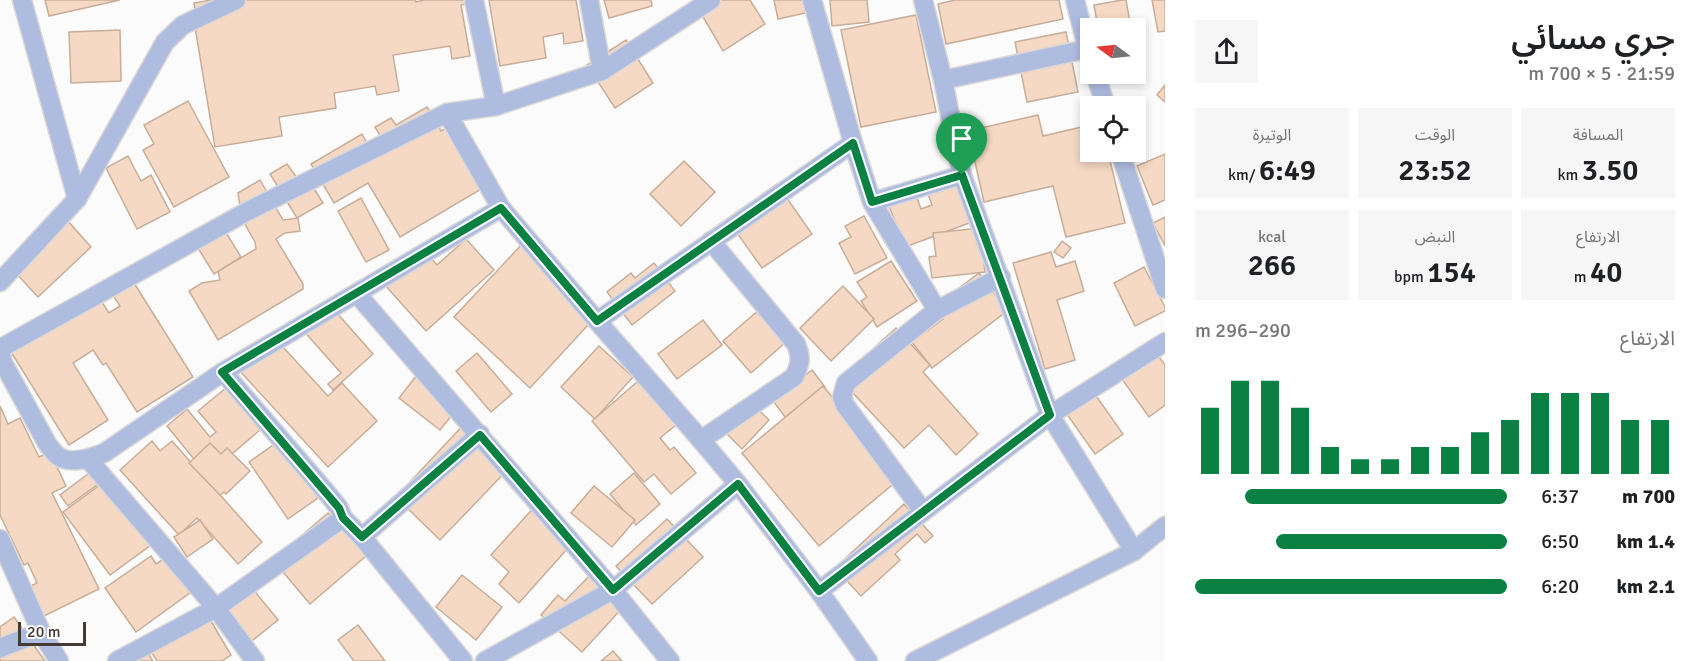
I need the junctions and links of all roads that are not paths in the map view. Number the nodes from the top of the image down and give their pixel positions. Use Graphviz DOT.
graph roads {
  1 [pos="22,0"];
  2 [pos="236,0"];
  3 [pos="474,0"];
  4 [pos="589,0"];
  5 [pos="812,0"];
  6 [pos="922,0"];
  7 [pos="1075,0"];
  8 [pos="707,1"];
  9 [pos="1080,19"];
  10 [pos="1080,56"];
  11 [pos="602,71"];
  12 [pos="943,80"];
  13 [pos="496,106"];
  14 [pos="447,113"];
  15 [pos="853,143"];
  16 [pos="1123,162"];
  17 [pos="962,175"];
  18 [pos="77,200"];
  19 [pos="872,202"];
  20 [pos="501,208"];
  21 [pos="711,241"];
  22 [pos="1000,277"];
  23 [pos="0,282"];
  24 [pos="1165,289"];
  25 [pos="357,294"];
  26 [pos="937,310"];
  27 [pos="597,321"];
  28 [pos="1165,342"];
  29 [pos="222,372"];
  30 [pos="1050,415"];
  31 [pos="480,435"];
  32 [pos="701,440"];
  33 [pos="88,459"];
  34 [pos="738,484"];
  35 [pos="923,511"];
  36 [pos="343,518"];
  37 [pos="1165,526"];
  38 [pos="362,537"];
  39 [pos="0,539"];
  40 [pos="1134,551"];
  41 [pos="613,590"];
  42 [pos="819,591"];
  43 [pos="216,608"];
  44 [pos="41,632"];
  45 [pos="0,648"];
  46 [pos="59,661"];
  47 [pos="117,661"];
  48 [pos="255,661"];
  49 [pos="463,661"];
  50 [pos="485,661"];
  51 [pos="670,661"];
  52 [pos="868,661"];
  53 [pos="915,661"];
  1 -- 18 [label="street"];
  2 -- 18 [label="street"];
  3 -- 13 [label="street"];
  4 -- 11 [label="street"];
  5 -- 15 [label="street"];
  6 -- 12 [label="street"];
  7 -- 9 [label="street"];
  8 -- 11 [label="street"];
  10 -- 12 [label="street"];
  11 -- 13 [label="street"];
  12 -- 17 [label="street"];
  13 -- 14 [label="street"];
  14 -- 20 [label="street"];
  14 -- 33 [label="street"];
  15 -- 19 [label="street"];
  15 -- 21 [label="street"];
  16 -- 24 [label="street"];
  17 -- 19 [label="street"];
  17 -- 22 [label="street"];
  18 -- 23 [label="street"];
  19 -- 26 [label="street"];
  20 -- 25 [label="street"];
  20 -- 27 [label="street"];
  21 -- 27 [label="street"];
  21 -- 32 [label="street"];
  22 -- 26 [label="street"];
  22 -- 30 [label="street"];
  25 -- 29 [label="street"];
  25 -- 31 [label="street"];
  26 -- 35 [label="street"];
  27 -- 32 [label="street"];
  28 -- 30 [label="street"];
  29 -- 33 [label="street"];
  29 -- 36 [label="street"];
  30 -- 35 [label="street"];
  30 -- 40 [label="street"];
  31 -- 38 [label="street"];
  31 -- 41 [label="street"];
  32 -- 34 [label="street"];
  33 -- 43 [label="street"];
  34 -- 41 [label="street"];
  34 -- 42 [label="street"];
  35 -- 42 [label="street"];
  36 -- 38 [label="street"];
  36 -- 43 [label="street"];
  37 -- 40 [label="street"];
  38 -- 49 [label="street"];
  39 -- 44 [label="street"];
  40 -- 53 [label="street"];
  41 -- 50 [label="street"];
  41 -- 51 [label="street"];
  42 -- 52 [label="street"];
  43 -- 47 [label="street"];
  43 -- 48 [label="street"];
  44 -- 45 [label="street"];
  44 -- 46 [label="street"];
}
